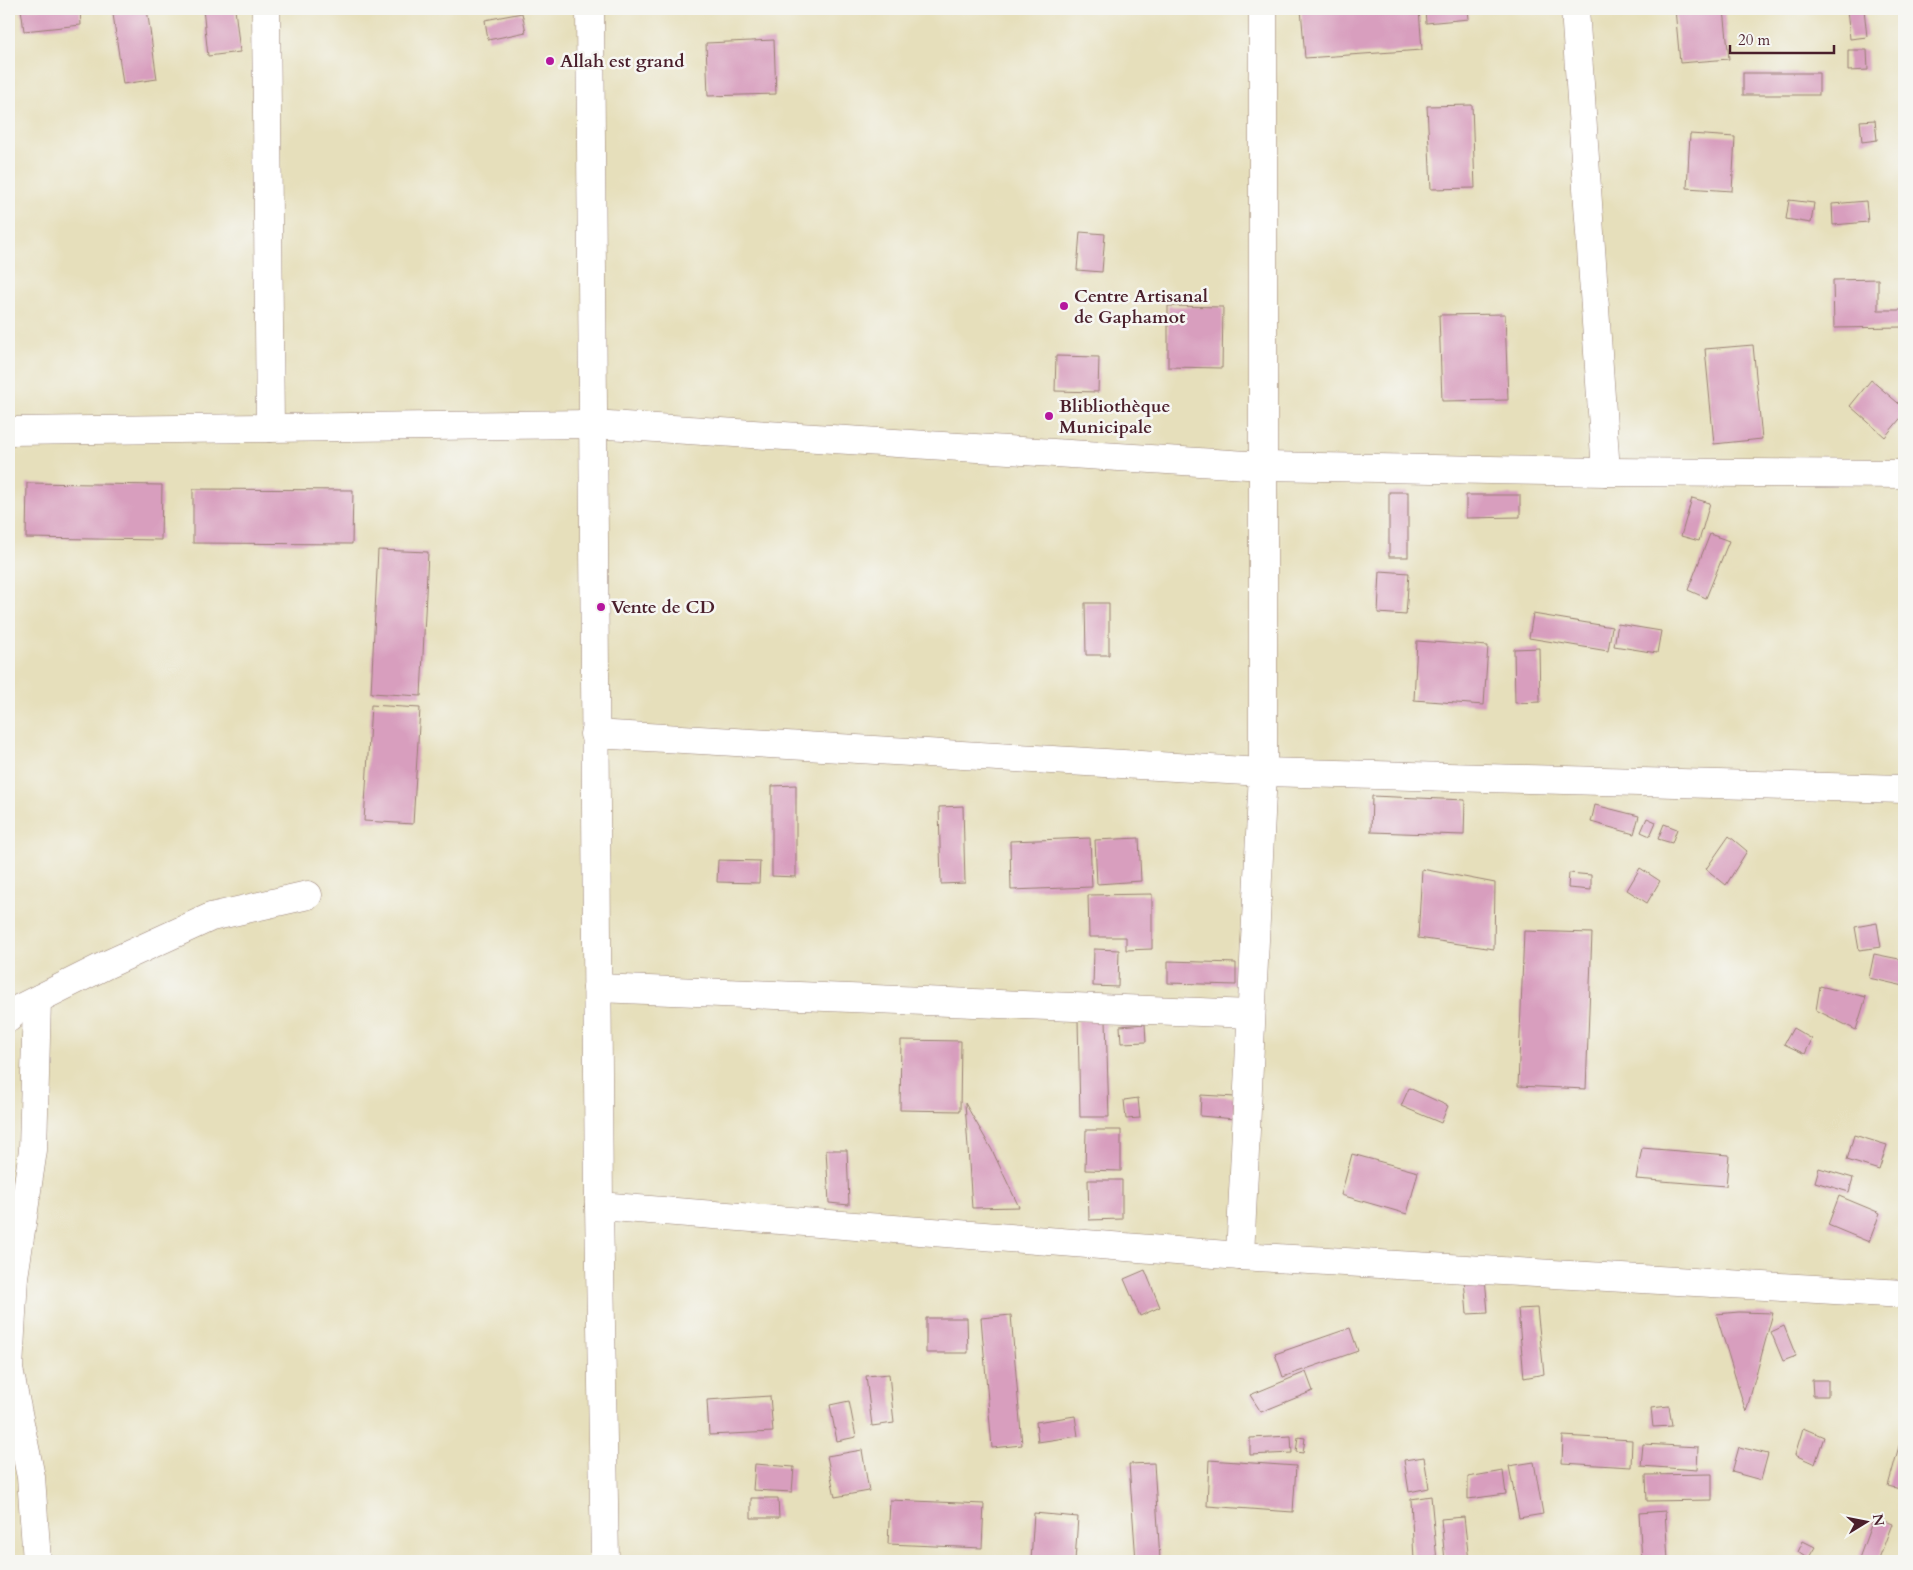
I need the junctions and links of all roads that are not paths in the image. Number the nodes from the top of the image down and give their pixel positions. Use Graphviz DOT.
graph roads {
  1 [pos="266,9"];
  2 [pos="590,9"];
  3 [pos="1263,9"];
  4 [pos="1575,9"];
  5 [pos="592,424"];
  6 [pos="270,428"];
  7 [pos="9,431"];
  8 [pos="1263,466"];
  9 [pos="1606,472"];
  10 [pos="1904,474"];
  11 [pos="594,734"];
  12 [pos="1263,772"];
  13 [pos="1904,789"];
  14 [pos="308,895"];
  15 [pos="597,988"];
  16 [pos="37,1000"];
  17 [pos="1251,1014"];
  18 [pos="9,1018"];
  19 [pos="599,1206"];
  20 [pos="1240,1256"];
  21 [pos="1904,1294"];
  22 [pos="37,1561"];
  23 [pos="605,1561"];
  1 -- 6 [label="street"];
  2 -- 5 [label="street"];
  3 -- 8 [label="street"];
  4 -- 9 [label="street"];
  5 -- 6 [label="street"];
  5 -- 8 [label="street"];
  5 -- 11 [label="street"];
  6 -- 7 [label="street"];
  8 -- 9 [label="street"];
  8 -- 12 [label="street"];
  9 -- 10 [label="street"];
  11 -- 12 [label="street"];
  11 -- 15 [label="street"];
  12 -- 13 [label="street"];
  12 -- 17 [label="street"];
  14 -- 16 [label="street"];
  15 -- 17 [label="street"];
  15 -- 19 [label="street"];
  16 -- 18 [label="street"];
  16 -- 22 [label="street"];
  17 -- 20 [label="street"];
  19 -- 20 [label="street"];
  19 -- 23 [label="street"];
  20 -- 21 [label="street"];
}
